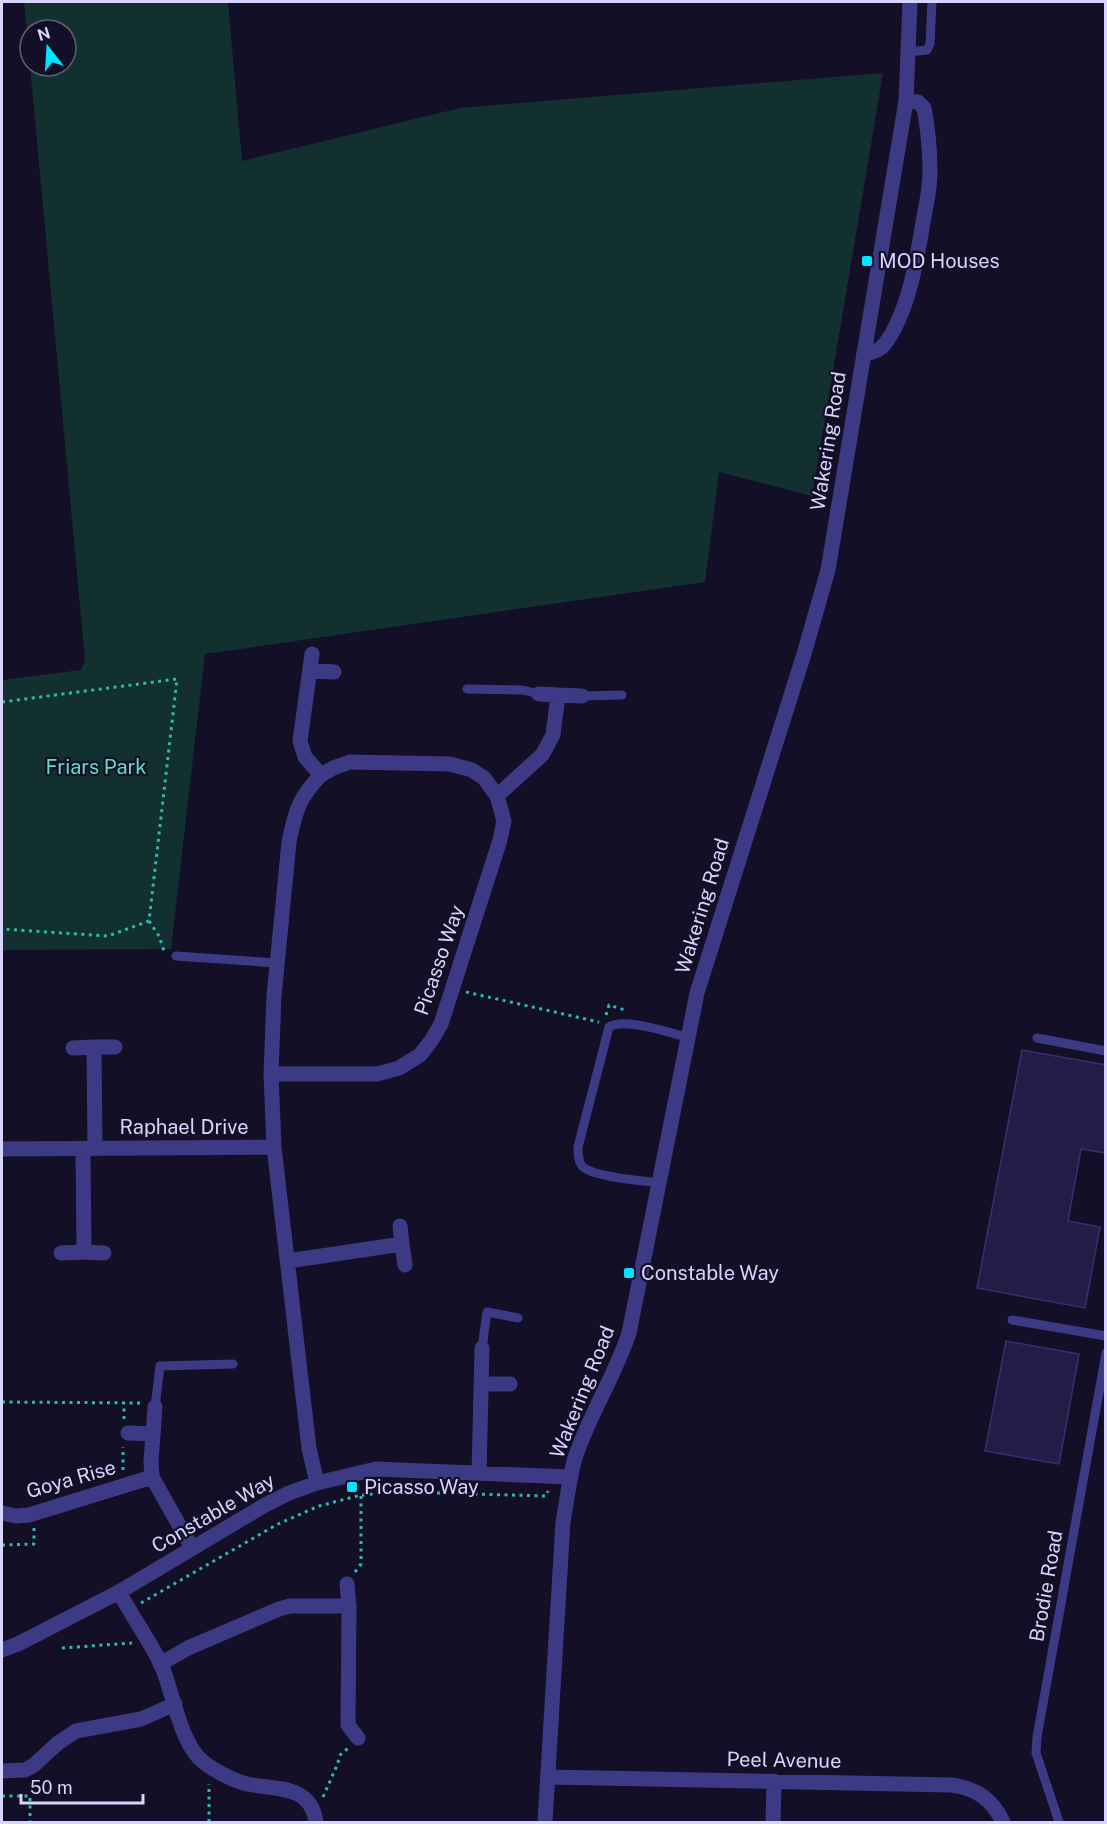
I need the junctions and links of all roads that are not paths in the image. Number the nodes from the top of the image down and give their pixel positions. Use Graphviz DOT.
graph roads {
  1 [pos="910,2"];
  2 [pos="932,2"];
  3 [pos="908,52"];
  4 [pos="906,101"];
  5 [pos="864,354"];
  6 [pos="312,654"];
  7 [pos="310,670"];
  8 [pos="334,672"];
  9 [pos="467,689"];
  10 [pos="539,693"];
  11 [pos="558,694"];
  12 [pos="622,695"];
  13 [pos="582,696"];
  14 [pos="321,775"];
  15 [pos="497,796"];
  16 [pos="176,956"];
  17 [pos="277,963"];
  18 [pos="688,1037"];
  19 [pos="1037,1038"];
  20 [pos="94,1047"];
  21 [pos="115,1047"];
  22 [pos="73,1048"];
  23 [pos="1106,1050"];
  24 [pos="271,1074"];
  25 [pos="274,1147"];
  26 [pos="2,1149"];
  27 [pos="89,1149"];
  28 [pos="660,1183"];
  29 [pos="400,1226"];
  30 [pos="402,1244"];
  31 [pos="84,1252"];
  32 [pos="61,1253"];
  33 [pos="104,1253"];
  34 [pos="288,1261"];
  35 [pos="405,1265"];
  36 [pos="518,1318"];
  37 [pos="1012,1320"];
  38 [pos="1106,1335"];
  39 [pos="482,1348"];
  40 [pos="1106,1353"];
  41 [pos="233,1364"];
  42 [pos="482,1384"];
  43 [pos="510,1384"];
  44 [pos="155,1405"];
  45 [pos="128,1433"];
  46 [pos="153,1434"];
  47 [pos="479,1474"];
  48 [pos="152,1477"];
  49 [pos="571,1477"];
  50 [pos="317,1483"];
  51 [pos="2,1513"];
  52 [pos="192,1548"];
  53 [pos="347,1584"];
  54 [pos="119,1592"];
  55 [pos="349,1606"];
  56 [pos="2,1650"];
  57 [pos="160,1664"];
  58 [pos="175,1704"];
  59 [pos="358,1738"];
  60 [pos="2,1771"];
  61 [pos="548,1777"];
  62 [pos="774,1781"];
  63 [pos="315,1818"];
  64 [pos="545,1822"];
  65 [pos="773,1822"];
  66 [pos="1003,1822"];
  67 [pos="1059,1822"];
  1 -- 3 [label="street, Wakering Road"];
  2 -- 3 [label="lane"];
  3 -- 4 [label="street, Wakering Road"];
  4 -- 5 [label="street, Wakering Road"];
  4 -- 5 [label="street"];
  5 -- 18 [label="street, Wakering Road"];
  6 -- 7 [label="street"];
  7 -- 8 [label="street"];
  7 -- 14 [label="street"];
  9 -- 10 [label="lane"];
  10 -- 11 [label="street"];
  11 -- 13 [label="street"];
  11 -- 15 [label="street"];
  12 -- 13 [label="lane"];
  14 -- 15 [label="street, Picasso Way"];
  14 -- 17 [label="street, Picasso Way"];
  15 -- 24 [label="street, Picasso Way"];
  16 -- 17 [label="lane"];
  17 -- 24 [label="street, Picasso Way"];
  18 -- 28 [label="street, Wakering Road"];
  18 -- 28 [label="lane"];
  19 -- 23 [label="lane"];
  20 -- 21 [label="street"];
  20 -- 22 [label="street"];
  20 -- 27 [label="street, Raphael Drive"];
  24 -- 25 [label="street, Picasso Way"];
  25 -- 27 [label="street, Raphael Drive"];
  25 -- 34 [label="street, Picasso Way"];
  26 -- 27 [label="street, Raphael Drive"];
  27 -- 31 [label="street, Raphael Drive"];
  28 -- 49 [label="street, Wakering Road"];
  29 -- 30 [label="street"];
  30 -- 34 [label="street"];
  30 -- 35 [label="street"];
  31 -- 32 [label="street"];
  31 -- 33 [label="street"];
  34 -- 50 [label="street, Picasso Way"];
  36 -- 39 [label="lane"];
  37 -- 38 [label="lane"];
  39 -- 42 [label="street"];
  40 -- 67 [label="lane, Brodie Road"];
  41 -- 44 [label="lane"];
  42 -- 43 [label="street"];
  42 -- 47 [label="street"];
  44 -- 46 [label="street"];
  45 -- 46 [label="street, Goya Rise"];
  46 -- 48 [label="street"];
  47 -- 49 [label="street, Constable Way"];
  47 -- 50 [label="street, Constable Way"];
  48 -- 51 [label="street, Goya Rise"];
  48 -- 52 [label="street"];
  49 -- 61 [label="street, Wakering Road"];
  50 -- 52 [label="street, Constable Way"];
  52 -- 54 [label="street, Constable Way"];
  53 -- 55 [label="street"];
  54 -- 56 [label="street, Constable Way"];
  54 -- 57 [label="street"];
  55 -- 57 [label="street"];
  55 -- 59 [label="street"];
  57 -- 58 [label="street"];
  58 -- 60 [label="street"];
  58 -- 63 [label="street"];
  61 -- 62 [label="street, Peel Avenue"];
  61 -- 64 [label="street, Wakering Road"];
  62 -- 65 [label="street"];
  62 -- 66 [label="street, Peel Avenue"];
}
